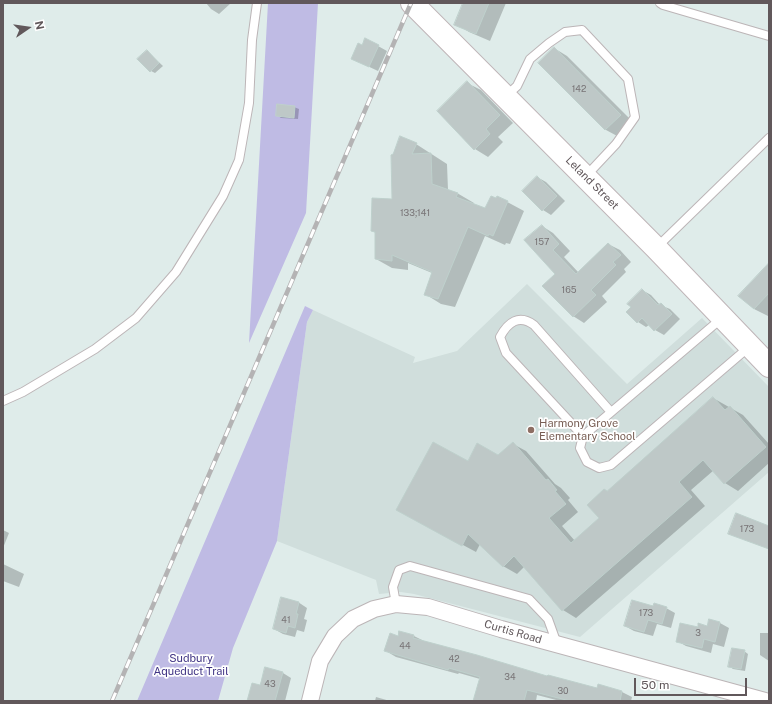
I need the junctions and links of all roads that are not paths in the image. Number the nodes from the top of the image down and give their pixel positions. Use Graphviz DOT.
graph roads {
  1 [pos="257,3"];
  2 [pos="412,3"];
  3 [pos="660,3"];
  4 [pos="769,36"];
  5 [pos="506,97"];
  6 [pos="769,138"];
  7 [pos="585,177"];
  8 [pos="656,248"];
  9 [pos="722,317"];
  10 [pos="750,346"];
  11 [pos="769,366"];
  12 [pos="3,401"];
  13 [pos="611,412"];
  14 [pos="583,436"];
  15 [pos="396,604"];
  16 [pos="557,644"];
  17 [pos="310,701"];
  18 [pos="765,701"];
  1 -- 12 [label="lane"];
  2 -- 5 [label="street, Leland Street"];
  3 -- 4 [label="lane"];
  5 -- 7 [label="street, Leland Street"];
  5 -- 7 [label="lane"];
  6 -- 8 [label="lane"];
  7 -- 8 [label="street, Leland Street"];
  8 -- 9 [label="street, Leland Street"];
  9 -- 10 [label="street, Leland Street"];
  9 -- 13 [label="lane"];
  10 -- 11 [label="street, Leland Street"];
  10 -- 14 [label="lane"];
  13 -- 14 [label="lane"];
  13 -- 14 [label="lane"];
  15 -- 16 [label="street, Curtis Road"];
  15 -- 16 [label="lane"];
  15 -- 17 [label="street, Curtis Road"];
  16 -- 18 [label="street, Curtis Road"];
}
